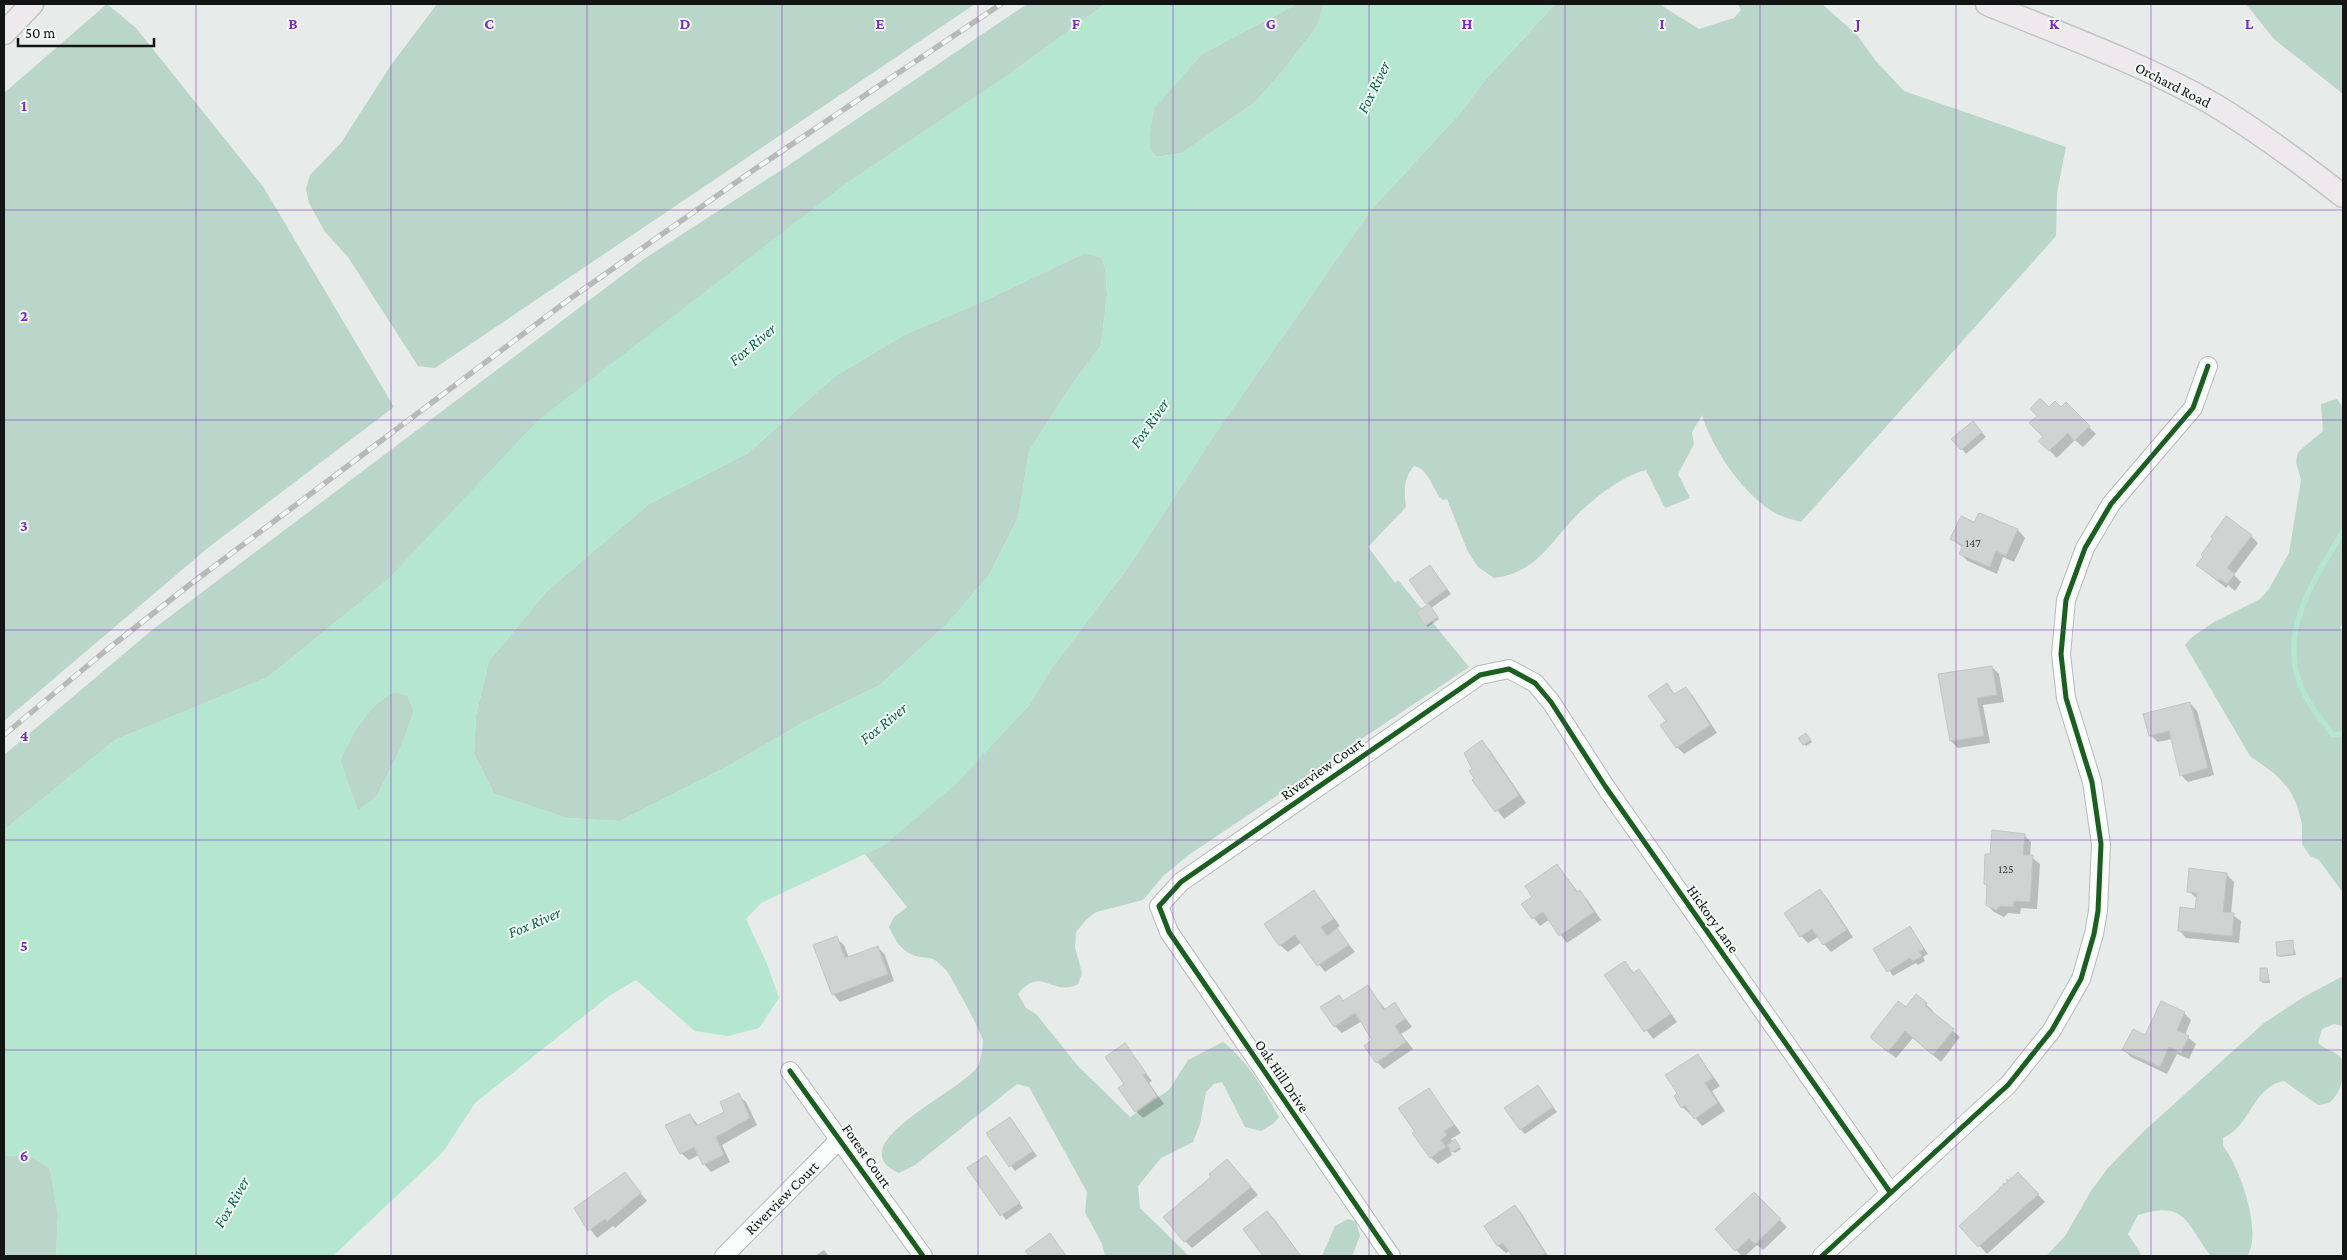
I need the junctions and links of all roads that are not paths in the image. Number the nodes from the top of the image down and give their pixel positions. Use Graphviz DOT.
graph roads {
  1 [pos="32,4"];
  2 [pos="1986,4"];
  3 [pos="4,33"];
  4 [pos="2343,196"];
  5 [pos="2208,366"];
  6 [pos="1509,669"];
  7 [pos="1159,906"];
  8 [pos="790,1071"];
  9 [pos="840,1139"];
  10 [pos="1890,1192"];
  11 [pos="724,1256"];
  12 [pos="923,1256"];
  13 [pos="1390,1256"];
  14 [pos="1822,1256"];
  1 -- 3 [label="main road"];
  2 -- 4 [label="main road, Orchard Road"];
  5 -- 10 [label="street"];
  6 -- 7 [label="street, Riverview Court"];
  6 -- 10 [label="street, Hickory Lane"];
  7 -- 13 [label="street, Oak Hill Drive"];
  8 -- 9 [label="street, Forest Court"];
  9 -- 11 [label="street, Riverview Court"];
  9 -- 12 [label="street, Forest Court"];
  10 -- 14 [label="street"];
}
